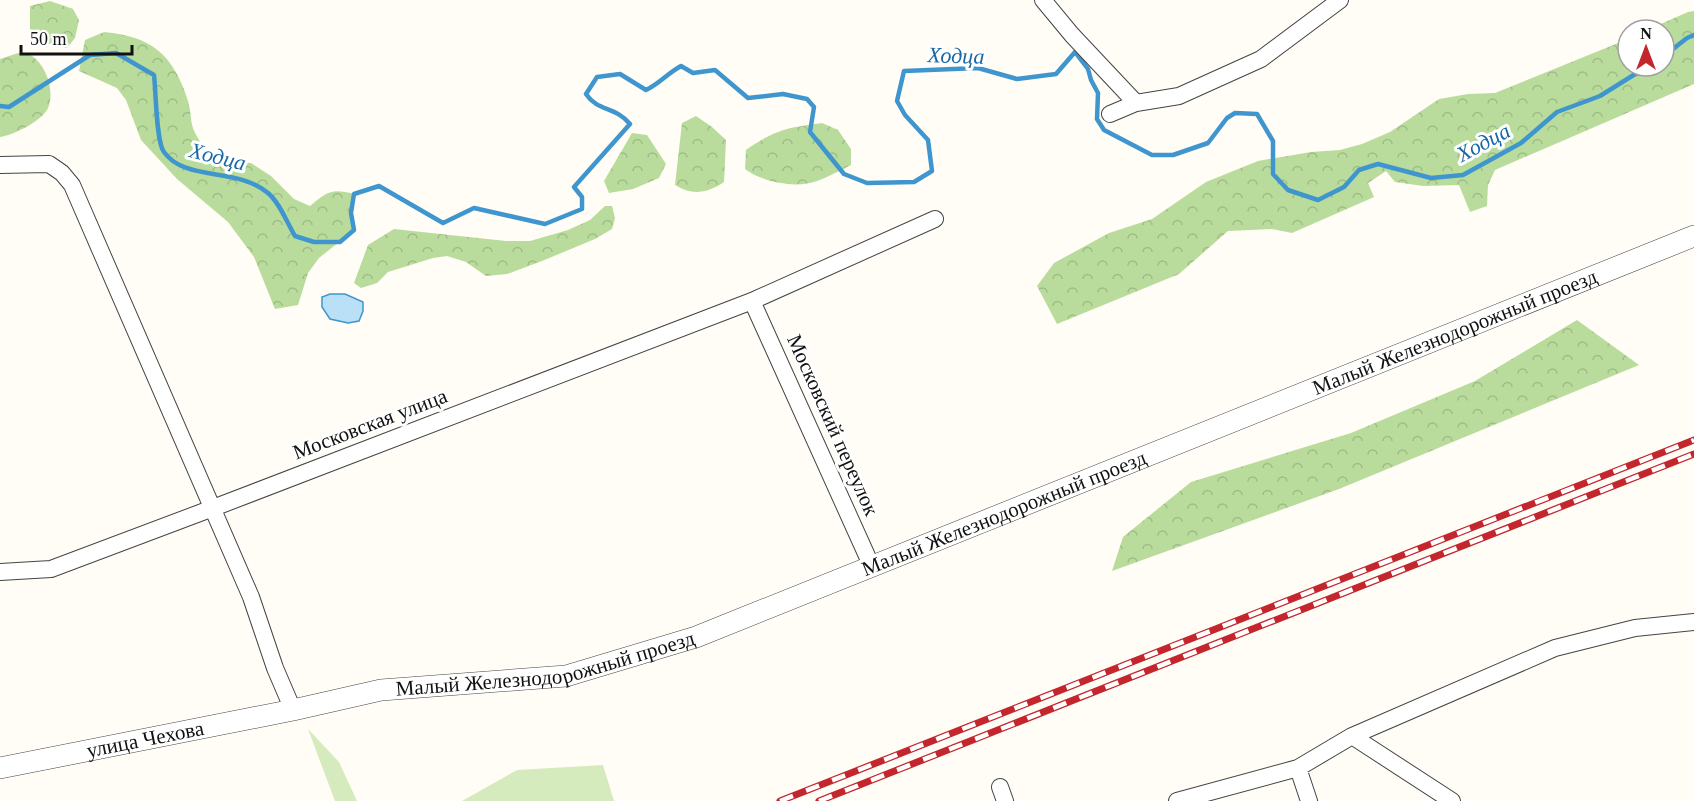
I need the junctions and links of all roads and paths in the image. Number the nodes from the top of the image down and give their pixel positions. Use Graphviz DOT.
graph roads {
  1 [pos="1043,0"];
  2 [pos="1340,0"];
  3 [pos="1136,103"];
  4 [pos="1110,114"];
  5 [pos="0,165"];
  6 [pos="935,219"];
  7 [pos="1694,236"];
  8 [pos="752,301"];
  9 [pos="213,508"];
  10 [pos="872,567"];
  11 [pos="0,572"];
  12 [pos="1694,622"];
  13 [pos="293,710"];
  14 [pos="1352,736"];
  15 [pos="0,768"];
  16 [pos="1298,768"];
  17 [pos="1177,801"];
  18 [pos="1310,801"];
  19 [pos="1452,801"];
  1 -- 3 [label="street"];
  2 -- 3 [label="street"];
  3 -- 4 [label="street"];
  5 -- 9 [label="street"];
  6 -- 8 [label="street, Московская улица"];
  7 -- 10 [label="street, Малый Железнодорожный проезд"];
  8 -- 9 [label="street, Московская улица"];
  8 -- 10 [label="street, Московский переулок"];
  9 -- 11 [label="street, Московская улица"];
  9 -- 13 [label="street"];
  10 -- 13 [label="street, Малый Железнодорожный проезд"];
  12 -- 14 [label="street"];
  13 -- 15 [label="street, улица Чехова"];
  14 -- 16 [label="street"];
  14 -- 19 [label="street"];
  16 -- 17 [label="street"];
  16 -- 18 [label="street"];
}
